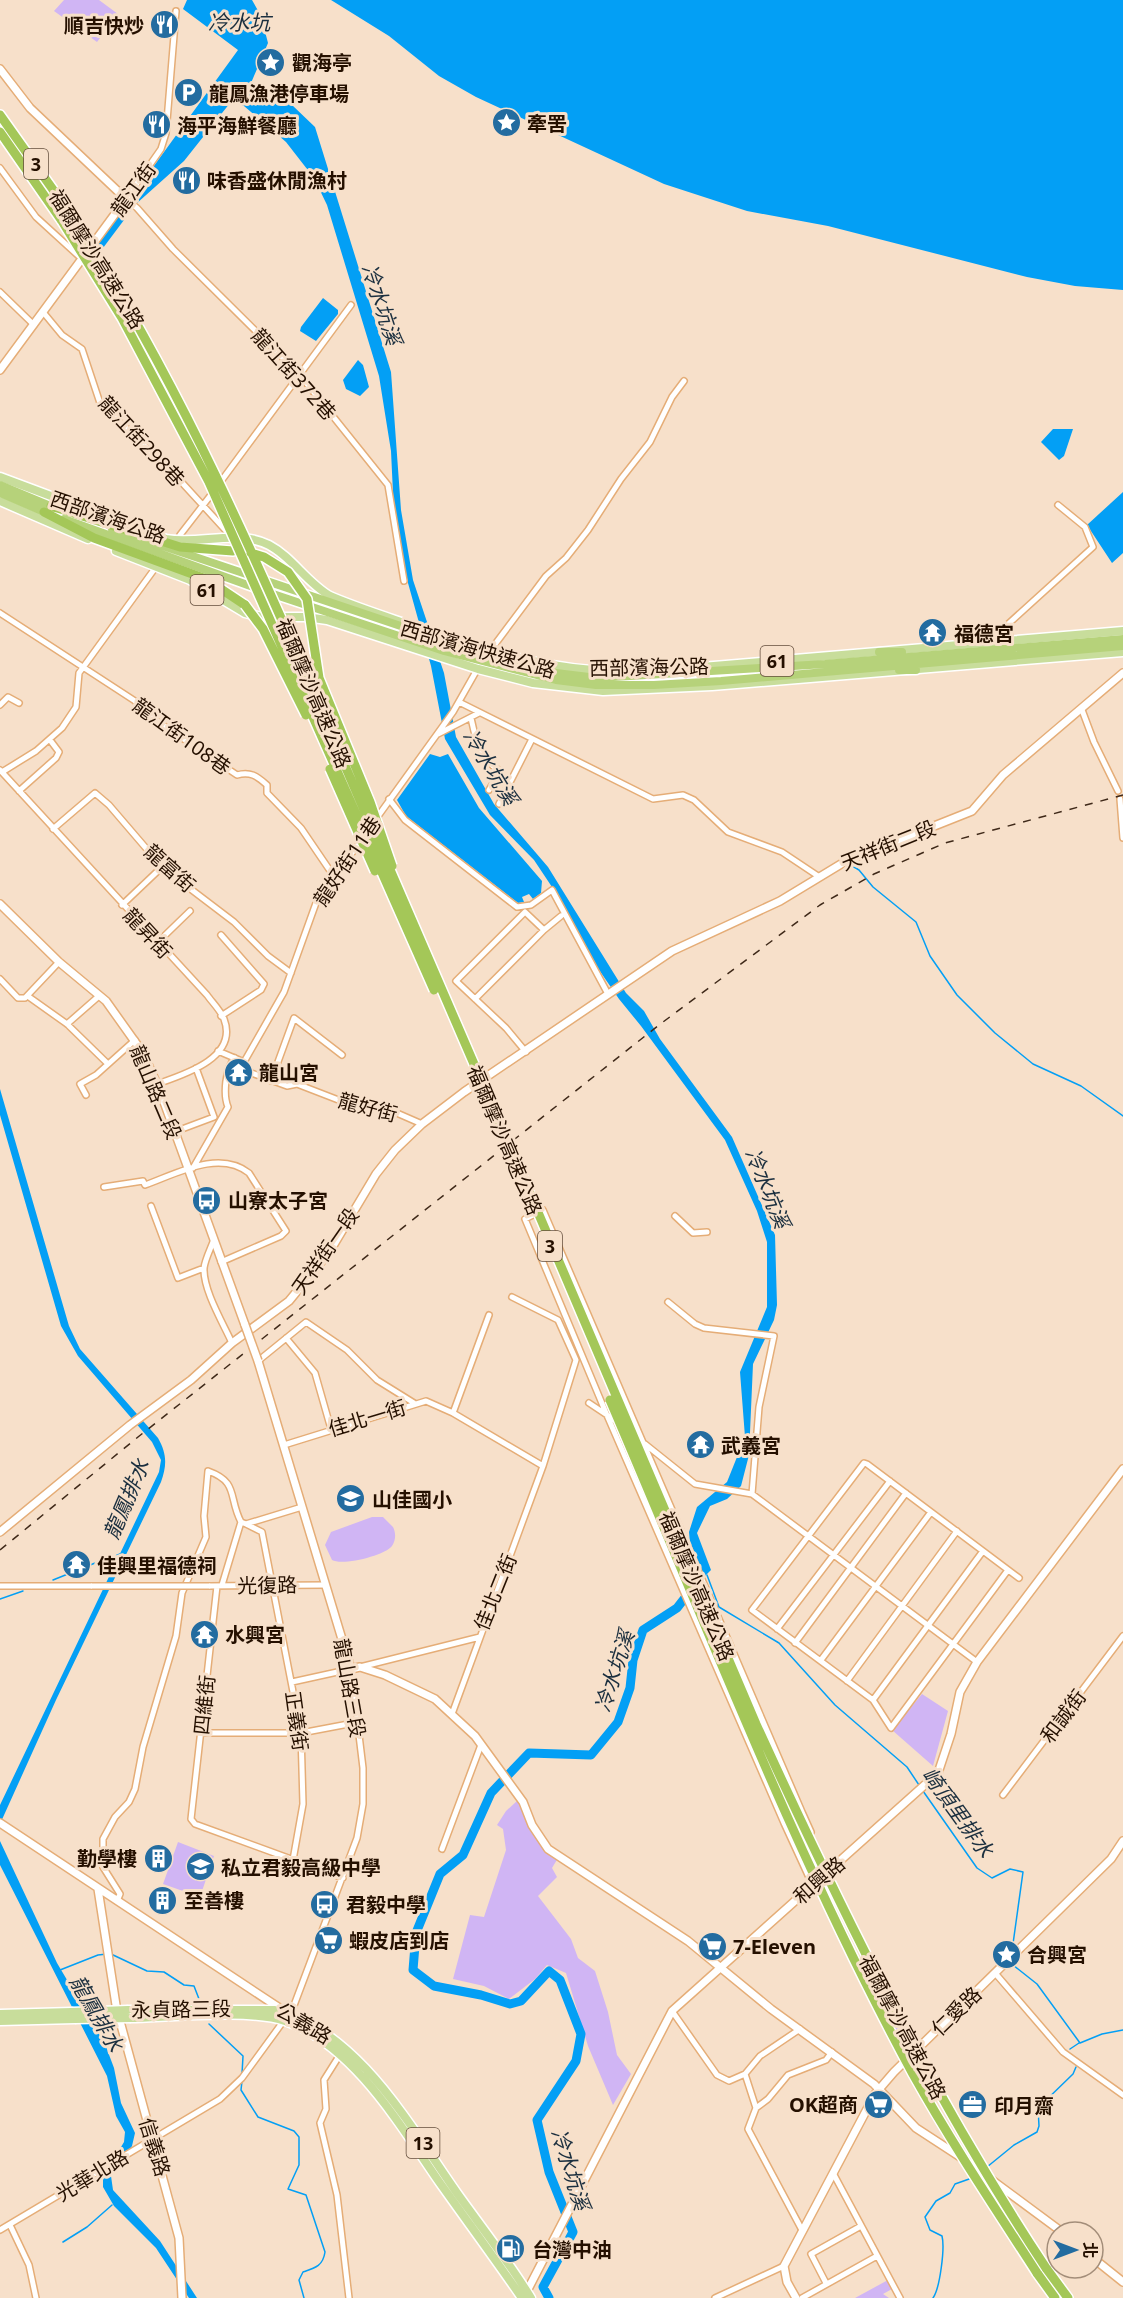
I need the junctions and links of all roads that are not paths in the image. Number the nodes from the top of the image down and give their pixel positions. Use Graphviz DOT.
graph roads {
  1 [pos="176,11"];
  2 [pos="0,62"];
  3 [pos="0,69"];
  4 [pos="0,115"];
  5 [pos="40,116"];
  6 [pos="0,132"];
  7 [pos="0,168"];
  8 [pos="126,200"];
  9 [pos="82,260"];
  10 [pos="0,292"];
  11 [pos="351,305"];
  12 [pos="45,314"];
  13 [pos="34,325"];
  14 [pos="0,370"];
  15 [pos="299,374"];
  16 [pos="684,381"];
  17 [pos="0,477"];
  18 [pos="0,485"];
  19 [pos="0,493"];
  20 [pos="0,501"];
  21 [pos="1058,505"];
  22 [pos="51,506"];
  23 [pos="203,506"];
  24 [pos="180,535"];
  25 [pos="231,538"];
  26 [pos="153,571"];
  27 [pos="404,581"];
  28 [pos="0,613"];
  29 [pos="409,627"];
  30 [pos="1123,631"];
  31 [pos="1123,639"];
  32 [pos="1011,640"];
  33 [pos="1123,646"];
  34 [pos="879,652"];
  35 [pos="954,652"];
  36 [pos="1123,652"];
  37 [pos="446,654"];
  38 [pos="484,659"];
  39 [pos="82,667"];
  40 [pos="916,670"];
  41 [pos="827,671"];
  42 [pos="1123,673"];
  43 [pos="459,702"];
  44 [pos="19,703"];
  45 [pos="0,705"];
  46 [pos="1082,710"];
  47 [pos="479,713"];
  48 [pos="471,718"];
  49 [pos="439,732"];
  50 [pos="532,739"];
  51 [pos="50,740"];
  52 [pos="1,771"];
  53 [pos="489,790"];
  54 [pos="19,791"];
  55 [pos="1118,791"];
  56 [pos="389,799"];
  57 [pos="1120,799"];
  58 [pos="500,804"];
  59 [pos="53,829"];
  60 [pos="1123,838"];
  61 [pos="162,867"];
  62 [pos="818,876"];
  63 [pos="335,878"];
  64 [pos="393,878"];
  65 [pos="0,904"];
  66 [pos="122,905"];
  67 [pos="190,911"];
  68 [pos="561,916"];
  69 [pos="544,930"];
  70 [pos="221,935"];
  71 [pos="157,943"];
  72 [pos="59,962"];
  73 [pos="291,973"];
  74 [pos="0,979"];
  75 [pos="434,990"];
  76 [pos="610,993"];
  77 [pos="99,996"];
  78 [pos="29,997"];
  79 [pos="475,999"];
  80 [pos="221,1016"];
  81 [pos="67,1024"];
  82 [pos="135,1040"];
  83 [pos="218,1052"];
  84 [pos="526,1052"];
  85 [pos="342,1055"];
  86 [pos="235,1058"];
  87 [pos="244,1062"];
  88 [pos="107,1063"];
  89 [pos="196,1068"];
  90 [pos="271,1081"];
  91 [pos="157,1084"];
  92 [pos="86,1095"];
  93 [pos="422,1124"];
  94 [pos="174,1132"];
  95 [pos="190,1169"];
  96 [pos="104,1187"];
  97 [pos="151,1206"];
  98 [pos="675,1216"];
  99 [pos="707,1232"];
  100 [pos="213,1242"];
  101 [pos="221,1262"];
  102 [pos="204,1268"];
  103 [pos="571,1275"];
  104 [pos="552,1284"];
  105 [pos="512,1297"];
  106 [pos="668,1302"];
  107 [pos="489,1315"];
  108 [pos="286,1338"];
  109 [pos="232,1343"];
  110 [pos="602,1347"];
  111 [pos="582,1357"];
  112 [pos="258,1360"];
  113 [pos="414,1403"];
  114 [pos="590,1403"];
  115 [pos="453,1413"];
  116 [pos="606,1413"];
  117 [pos="331,1429"];
  118 [pos="643,1442"];
  119 [pos="284,1445"];
  120 [pos="650,1459"];
  121 [pos="543,1466"];
  122 [pos="630,1469"];
  123 [pos="1123,1469"];
  124 [pos="890,1481"];
  125 [pos="906,1493"];
  126 [pos="752,1494"];
  127 [pos="302,1507"];
  128 [pos="932,1512"];
  129 [pos="244,1523"];
  130 [pos="957,1531"];
  131 [pos="0,1532"];
  132 [pos="807,1535"];
  133 [pos="983,1551"];
  134 [pos="833,1554"];
  135 [pos="694,1560"];
  136 [pos="850,1567"];
  137 [pos="674,1570"];
  138 [pos="1008,1570"];
  139 [pos="1019,1578"];
  140 [pos="272,1584"];
  141 [pos="326,1585"];
  142 [pos="0,1586"];
  143 [pos="219,1586"];
  144 [pos="876,1587"];
  145 [pos="901,1605"];
  146 [pos="927,1626"];
  147 [pos="777,1629"];
  148 [pos="480,1636"];
  149 [pos="1123,1636"];
  150 [pos="795,1643"];
  151 [pos="953,1645"];
  152 [pos="736,1658"];
  153 [pos="821,1660"];
  154 [pos="977,1662"];
  155 [pos="360,1667"];
  156 [pos="717,1668"];
  157 [pos="351,1669"];
  158 [pos="847,1681"];
  159 [pos="292,1682"];
  160 [pos="873,1700"];
  161 [pos="452,1714"];
  162 [pos="359,1722"];
  163 [pos="301,1732"];
  164 [pos="201,1733"];
  165 [pos="481,1744"];
  166 [pos="1003,1795"];
  167 [pos="802,1812"];
  168 [pos="784,1822"];
  169 [pos="1,1824"];
  170 [pos="1123,1841"];
  171 [pos="442,1849"];
  172 [pos="293,1860"];
  173 [pos="829,1871"];
  174 [pos="343,1878"];
  175 [pos="813,1886"];
  176 [pos="98,1888"];
  177 [pos="117,1901"];
  178 [pos="720,1968"];
  179 [pos="995,1973"];
  180 [pos="116,2005"];
  181 [pos="672,2011"];
  182 [pos="0,2014"];
  183 [pos="73,2016"];
  184 [pos="287,2017"];
  185 [pos="0,2021"];
  186 [pos="121,2025"];
  187 [pos="800,2029"];
  188 [pos="341,2052"];
  189 [pos="832,2052"];
  190 [pos="745,2074"];
  191 [pos="879,2089"];
  192 [pos="1123,2094"];
  193 [pos="756,2108"];
  194 [pos="152,2141"];
  195 [pos="833,2174"];
  196 [pos="1046,2220"];
  197 [pos="10,2224"];
  198 [pos="861,2226"];
  199 [pos="0,2230"];
  200 [pos="802,2230"];
  201 [pos="877,2256"];
  202 [pos="784,2266"];
  203 [pos="1105,2268"];
  204 [pos="1042,2271"];
  205 [pos="1123,2282"];
  206 [pos="826,2283"];
  207 [pos="523,2296"];
  208 [pos="36,2298"];
  209 [pos="182,2298"];
  210 [pos="349,2298"];
  211 [pos="715,2298"];
  212 [pos="796,2298"];
  213 [pos="802,2298"];
  214 [pos="900,2298"];
  215 [pos="1055,2298"];
  216 [pos="1068,2298"];
  1 -- 8 [label="street, 龍江街"];
  2 -- 5 [label="street"];
  3 -- 5 [label="street"];
  4 -- 64 [label="highway, 福爾摩沙高速公路 / 3, bridge"];
  5 -- 8 [label="street"];
  6 -- 75 [label="highway, 福爾摩沙高速公路 / 3, bridge"];
  7 -- 9 [label="street"];
  8 -- 9 [label="street, 龍江街"];
  8 -- 15 [label="street, 龍江街372巷"];
  9 -- 12 [label="street, 龍江街"];
  10 -- 13 [label="street"];
  11 -- 15 [label="street"];
  12 -- 13 [label="street, 龍江街"];
  12 -- 23 [label="street, 龍江街298巷"];
  13 -- 14 [label="street, 龍江街"];
  15 -- 23 [label="street"];
  15 -- 27 [label="street, 龍江街372巷"];
  16 -- 38 [label="street, 龍好街11巷"];
  17 -- 22 [label="main road, 西部濱海公路 / 61"];
  18 -- 22 [label="highway, 西部濱海快速公路 / 61"];
  19 -- 22 [label="highway, 西部濱海快速公路 / 61"];
  20 -- 37 [label="main road, 西部濱海公路 / 61"];
  21 -- 32 [label="street"];
  22 -- 25 [label="main road, 西部濱海公路 / 61"];
  22 -- 29 [label="highway, 西部濱海快速公路 / 61"];
  22 -- 37 [label="highway, 西部濱海快速公路 / 61"];
  22 -- 64 [label="highway, bridge"];
  22 -- 75 [label="highway, bridge"];
  23 -- 24 [label="street"];
  23 -- 25 [label="street, 龍江街298巷"];
  25 -- 29 [label="main road, 西部濱海公路 / 61"];
  26 -- 39 [label="street"];
  28 -- 39 [label="street, 龍江街108巷"];
  29 -- 38 [label="highway, 西部濱海快速公路 / 61"];
  30 -- 32 [label="main road, 西部濱海公路 / 61"];
  31 -- 35 [label="highway, 西部濱海快速公路 / 61"];
  32 -- 34 [label="main road, 西部濱海公路 / 61"];
  33 -- 41 [label="highway, 西部濱海快速公路 / 61"];
  34 -- 35 [label="highway"];
  34 -- 38 [label="main road, 西部濱海公路 / 61"];
  35 -- 38 [label="highway, 西部濱海快速公路 / 61"];
  36 -- 40 [label="main road, 西部濱海公路 / 61"];
  37 -- 38 [label="highway, 西部濱海快速公路 / 61"];
  38 -- 40 [label="main road, 西部濱海公路 / 61"];
  38 -- 41 [label="highway, 西部濱海快速公路 / 61"];
  38 -- 43 [label="street, 龍好街11巷"];
  39 -- 51 [label="street"];
  39 -- 63 [label="street, 龍江街108巷"];
  40 -- 41 [label="highway"];
  42 -- 46 [label="street, 天祥街二段"];
  43 -- 47 [label="street"];
  43 -- 49 [label="street, 龍好街11巷"];
  44 -- 45 [label="street"];
  46 -- 55 [label="street"];
  46 -- 62 [label="street, 天祥街二段"];
  47 -- 48 [label="street"];
  47 -- 50 [label="street"];
  48 -- 49 [label="street"];
  48 -- 53 [label="street"];
  49 -- 56 [label="street, 龍好街11巷"];
  50 -- 58 [label="street"];
  50 -- 62 [label="street"];
  51 -- 52 [label="street"];
  51 -- 54 [label="street"];
  52 -- 54 [label="street, 龍昇街"];
  54 -- 59 [label="street, 龍昇街"];
  56 -- 63 [label="street, 龍好街11巷"];
  56 -- 76 [label="street"];
  57 -- 60 [label="street"];
  59 -- 61 [label="street, 龍富街"];
  59 -- 66 [label="street, 龍昇街"];
  61 -- 66 [label="street"];
  61 -- 73 [label="street, 龍富街"];
  62 -- 76 [label="street, 天祥街二段"];
  63 -- 73 [label="street, 龍好街11巷"];
  64 -- 204 [label="highway, 福爾摩沙高速公路 / 3, bridge"];
  65 -- 72 [label="street, 龍山路二段"];
  66 -- 71 [label="street, 龍昇街"];
  67 -- 71 [label="street"];
  68 -- 69 [label="street"];
  69 -- 79 [label="street"];
  69 -- 79 [label="street"];
  70 -- 80 [label="street"];
  71 -- 80 [label="street, 龍昇街"];
  72 -- 77 [label="street, 龍山路二段"];
  72 -- 78 [label="street"];
  73 -- 87 [label="street, 龍好街11巷"];
  74 -- 78 [label="street"];
  75 -- 204 [label="highway, 福爾摩沙高速公路 / 3, bridge"];
  76 -- 84 [label="street"];
  77 -- 81 [label="street"];
  77 -- 82 [label="street, 龍山路二段"];
  78 -- 81 [label="street"];
  79 -- 84 [label="street"];
  80 -- 83 [label="street"];
  81 -- 88 [label="street"];
  82 -- 88 [label="street"];
  82 -- 91 [label="street, 龍山路二段"];
  83 -- 86 [label="street, 龍好街"];
  83 -- 89 [label="street"];
  84 -- 93 [label="street, 天祥街一段"];
  85 -- 90 [label="street"];
  86 -- 87 [label="street, 龍好街"];
  86 -- 95 [label="street"];
  87 -- 90 [label="street, 龍好街"];
  88 -- 92 [label="street"];
  89 -- 91 [label="street"];
  89 -- 94 [label="street"];
  90 -- 93 [label="street, 龍好街"];
  91 -- 94 [label="street, 龍山路二段"];
  93 -- 109 [label="street, 天祥街一段"];
  94 -- 95 [label="street, 龍山路二段"];
  95 -- 96 [label="street"];
  95 -- 100 [label="street, 龍山路二段"];
  95 -- 101 [label="street"];
  97 -- 102 [label="street"];
  98 -- 99 [label="street"];
  100 -- 101 [label="street, 龍山路二段"];
  100 -- 102 [label="street"];
  101 -- 112 [label="street, 龍山路二段, bridge"];
  102 -- 109 [label="street"];
  103 -- 104 [label="street"];
  103 -- 104 [label="street"];
  103 -- 110 [label="street"];
  104 -- 111 [label="street"];
  105 -- 121 [label="street, 佳北二街"];
  106 -- 126 [label="street"];
  107 -- 115 [label="street"];
  108 -- 112 [label="street"];
  108 -- 113 [label="street"];
  108 -- 117 [label="street"];
  109 -- 131 [label="street, 天祥街一段"];
  110 -- 111 [label="street"];
  110 -- 118 [label="street"];
  111 -- 116 [label="street"];
  112 -- 119 [label="street, 龍山路三段"];
  113 -- 115 [label="street, 佳北一街"];
  113 -- 117 [label="street, 佳北一街"];
  114 -- 116 [label="street"];
  115 -- 121 [label="street, 佳北一街"];
  116 -- 118 [label="street"];
  116 -- 122 [label="street"];
  117 -- 119 [label="street, 佳北一街"];
  118 -- 120 [label="street"];
  118 -- 126 [label="street"];
  119 -- 127 [label="street, 龍山路三段"];
  120 -- 122 [label="street"];
  120 -- 135 [label="street"];
  121 -- 148 [label="street, 佳北二街"];
  122 -- 137 [label="street"];
  123 -- 154 [label="street, 和興路"];
  124 -- 125 [label="street"];
  124 -- 132 [label="street"];
  124 -- 134 [label="street"];
  125 -- 128 [label="street"];
  125 -- 136 [label="street"];
  126 -- 132 [label="street"];
  127 -- 129 [label="street"];
  127 -- 141 [label="street, 龍山路三段"];
  128 -- 130 [label="street"];
  128 -- 144 [label="street"];
  129 -- 140 [label="street, 正義街"];
  129 -- 143 [label="street, 四維街"];
  129 -- 177 [label="street"];
  130 -- 133 [label="street"];
  130 -- 145 [label="street"];
  132 -- 134 [label="street"];
  132 -- 147 [label="street"];
  133 -- 138 [label="street"];
  133 -- 146 [label="street"];
  134 -- 136 [label="street"];
  134 -- 147 [label="street"];
  135 -- 137 [label="street"];
  135 -- 152 [label="street"];
  136 -- 144 [label="street"];
  136 -- 150 [label="street"];
  137 -- 156 [label="street"];
  138 -- 139 [label="street"];
  138 -- 151 [label="street"];
  140 -- 141 [label="street, 光復路"];
  140 -- 143 [label="street, 光復路"];
  140 -- 159 [label="street, 正義街"];
  141 -- 157 [label="street, 龍山路三段"];
  142 -- 143 [label="street, 光復路, bridge"];
  143 -- 164 [label="street, 四維街"];
  144 -- 145 [label="street"];
  144 -- 153 [label="street"];
  145 -- 146 [label="street"];
  145 -- 158 [label="street"];
  146 -- 151 [label="street"];
  146 -- 160 [label="street"];
  147 -- 150 [label="street"];
  148 -- 155 [label="street, 佳北二街"];
  148 -- 161 [label="street"];
  149 -- 166 [label="street, 和誠街"];
  150 -- 153 [label="street"];
  151 -- 154 [label="street"];
  151 -- 160 [label="street"];
  152 -- 156 [label="street"];
  152 -- 167 [label="street"];
  153 -- 158 [label="street"];
  154 -- 173 [label="street, 和興路"];
  155 -- 157 [label="street"];
  155 -- 161 [label="street"];
  156 -- 168 [label="street"];
  157 -- 159 [label="street"];
  157 -- 162 [label="street, 龍山路三段"];
  158 -- 160 [label="street"];
  159 -- 163 [label="street, 正義街"];
  161 -- 165 [label="street"];
  162 -- 163 [label="street"];
  162 -- 174 [label="street, 龍山路三段"];
  163 -- 164 [label="street"];
  163 -- 172 [label="street, 正義街"];
  164 -- 172 [label="street, 四維街"];
  165 -- 171 [label="street"];
  165 -- 178 [label="street"];
  167 -- 168 [label="street"];
  167 -- 173 [label="street"];
  168 -- 175 [label="street"];
  169 -- 176 [label="street, 公義路"];
  170 -- 179 [label="street, 仁愛路"];
  172 -- 174 [label="street"];
  173 -- 175 [label="street, 和興路"];
  174 -- 184 [label="street, 龍山路三段"];
  175 -- 178 [label="street, 和興路"];
  176 -- 177 [label="street, 公義路"];
  176 -- 180 [label="street"];
  177 -- 184 [label="street, 公義路"];
  178 -- 181 [label="street, 和興路"];
  178 -- 187 [label="street"];
  179 -- 191 [label="street, 仁愛路"];
  179 -- 192 [label="street"];
  181 -- 190 [label="street"];
  181 -- 207 [label="street, 和興路"];
  182 -- 183 [label="main road, 永貞路三段 / 13"];
  183 -- 184 [label="main road, 永貞路三段 / 13, bridge"];
  183 -- 185 [label="main road, 永貞路三段 / 13"];
  184 -- 188 [label="main road, 公義路 / 13"];
  184 -- 194 [label="street, 光華北路"];
  186 -- 194 [label="street, 信義路"];
  187 -- 189 [label="street"];
  187 -- 190 [label="street"];
  188 -- 207 [label="main road, 公義路 / 13"];
  188 -- 210 [label="street"];
  189 -- 191 [label="street"];
  189 -- 193 [label="street"];
  190 -- 193 [label="street"];
  191 -- 195 [label="street, 仁愛路"];
  191 -- 196 [label="street"];
  193 -- 200 [label="street"];
  194 -- 197 [label="street, 光華北路"];
  194 -- 209 [label="street, 信義路"];
  195 -- 198 [label="street"];
  195 -- 200 [label="street, 仁愛路"];
  197 -- 199 [label="street, 光華北路"];
  197 -- 208 [label="street"];
  198 -- 201 [label="street"];
  198 -- 206 [label="street"];
  200 -- 202 [label="street, 仁愛路"];
  201 -- 206 [label="street"];
  201 -- 214 [label="street"];
  202 -- 211 [label="street"];
  202 -- 212 [label="street"];
  203 -- 205 [label="street"];
  204 -- 215 [label="highway, 福爾摩沙高速公路 / 3"];
  204 -- 216 [label="highway, 福爾摩沙高速公路 / 3"];
  206 -- 213 [label="street"];
}
